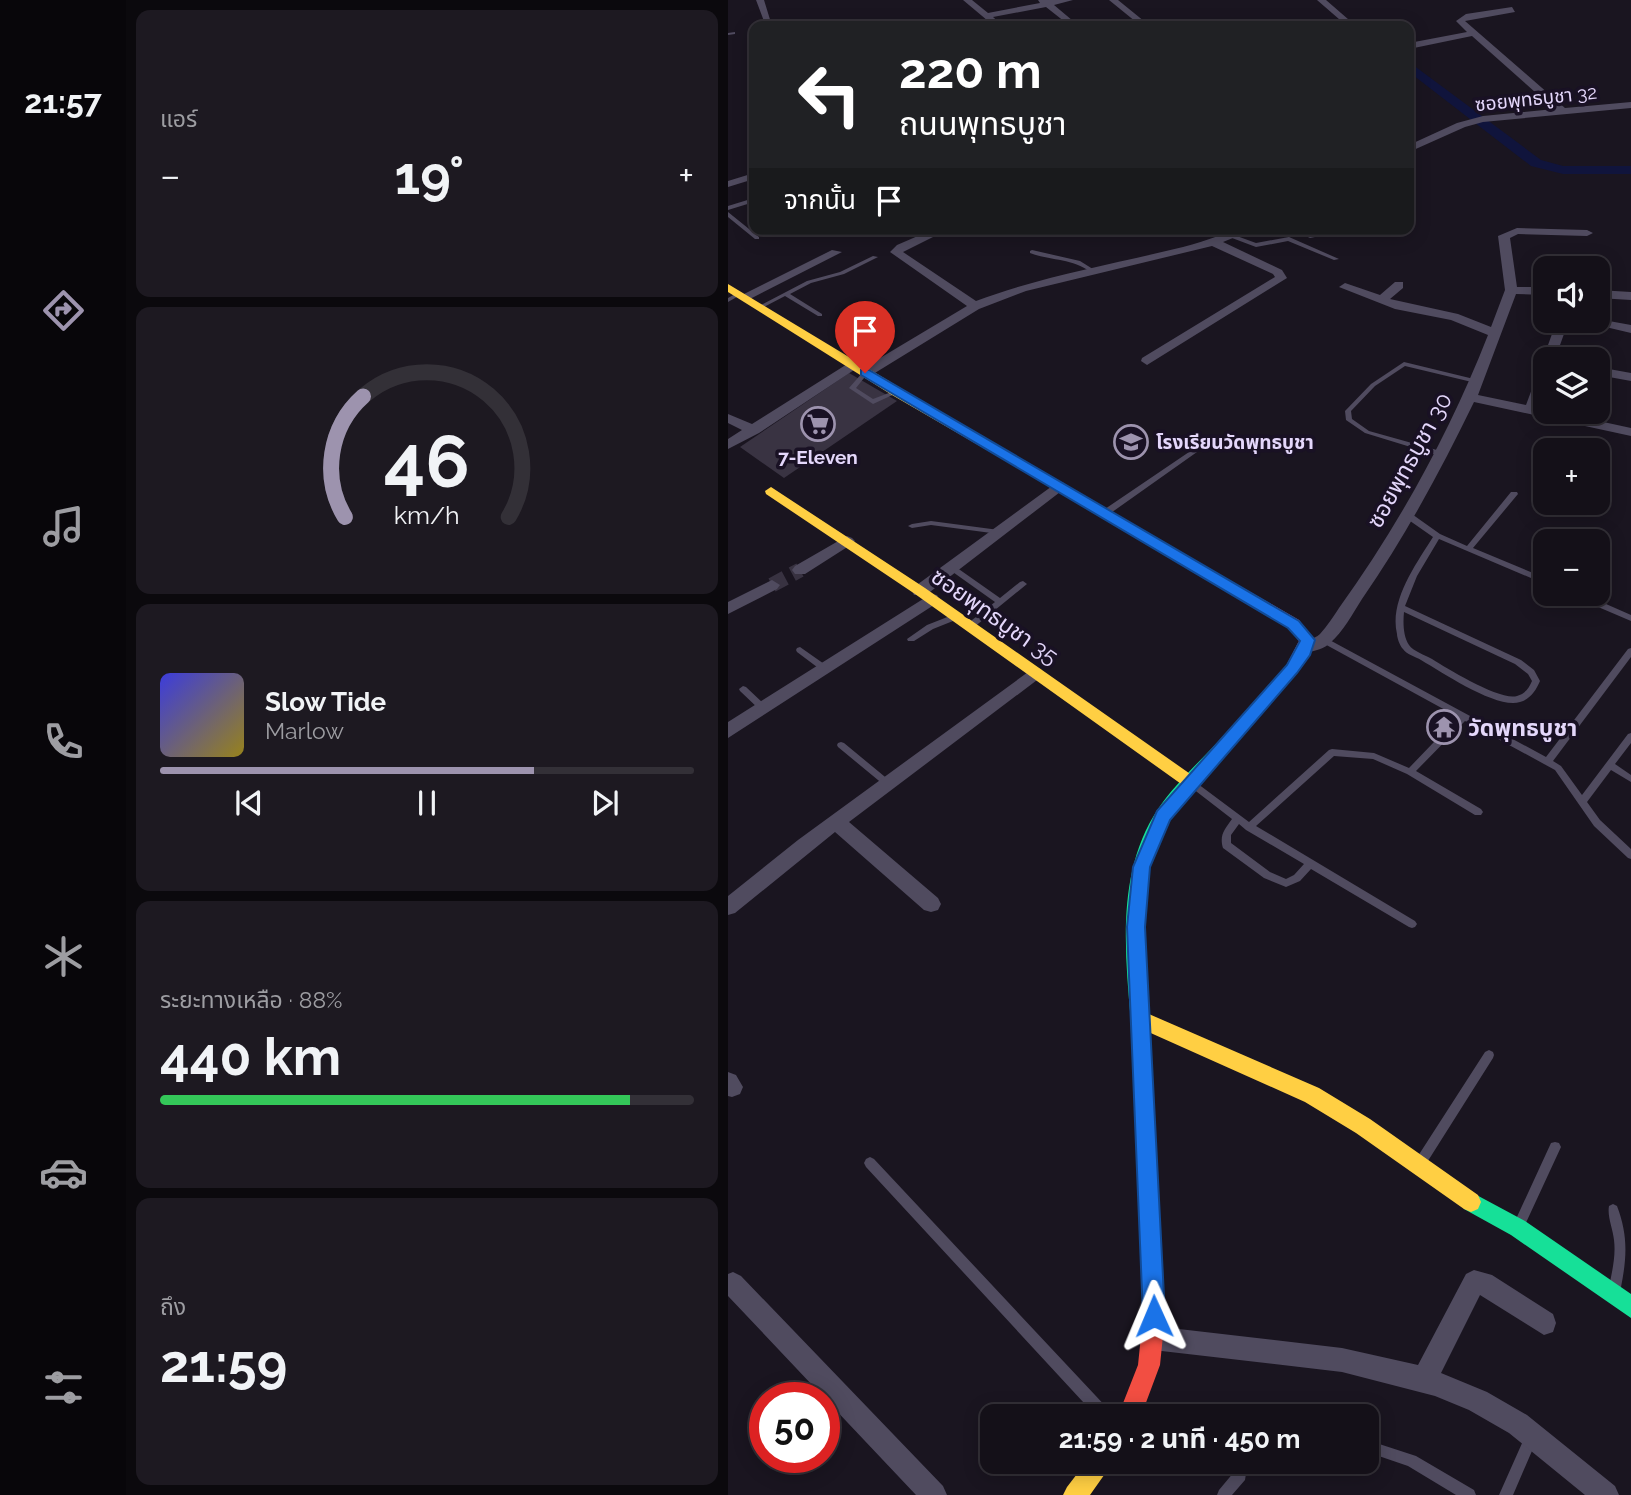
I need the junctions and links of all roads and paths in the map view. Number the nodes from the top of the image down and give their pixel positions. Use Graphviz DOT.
graph roads {
  1 [pos="760,0"];
  2 [pos="967,0"];
  3 [pos="1069,0"];
  4 [pos="1113,0"];
  5 [pos="1321,0"];
  6 [pos="1044,2"];
  7 [pos="1512,10"];
  8 [pos="986,16"];
  9 [pos="768,21"];
  10 [pos="992,21"];
  11 [pos="1069,21"];
  12 [pos="1140,21"];
  13 [pos="1346,21"];
  14 [pos="1475,33"];
  15 [pos="1414,45"];
  16 [pos="1631,105"];
  17 [pos="1563,112"];
  18 [pos="1414,147"];
  19 [pos="749,178"];
  20 [pos="728,184"];
  21 [pos="749,202"];
  22 [pos="728,208"];
  23 [pos="728,214"];
  24 [pos="749,231"];
  25 [pos="1587,233"];
  26 [pos="753,235"];
  27 [pos="930,235"];
  28 [pos="1238,235"];
  29 [pos="1308,235"];
  30 [pos="1234,237"];
  31 [pos="1312,237"];
  32 [pos="757,238"];
  33 [pos="1216,243"];
  34 [pos="836,252"];
  35 [pos="1032,253"];
  36 [pos="875,257"];
  37 [pos="1336,259"];
  38 [pos="1093,271"];
  39 [pos="1399,285"];
  40 [pos="1345,287"];
  41 [pos="1511,290"];
  42 [pos="1533,291"];
  43 [pos="735,294"];
  44 [pos="787,295"];
  45 [pos="1610,295"];
  46 [pos="1631,296"];
  47 [pos="1381,300"];
  48 [pos="975,306"];
  49 [pos="760,307"];
  50 [pos="820,316"];
  51 [pos="1610,325"];
  52 [pos="1631,329"];
  53 [pos="1494,333"];
  54 [pos="1147,361"];
  55 [pos="859,369"];
  56 [pos="1610,373"];
  57 [pos="1631,377"];
  58 [pos="1476,381"];
  59 [pos="1470,397"];
  60 [pos="1533,405"];
  61 [pos="1531,411"];
  62 [pos="728,418"];
  63 [pos="754,430"];
  64 [pos="1631,432"];
  65 [pos="728,445"];
  66 [pos="1194,452"];
  67 [pos="1442,454"];
  68 [pos="1059,486"];
  69 [pos="771,491"];
  70 [pos="1514,494"];
  71 [pos="1105,513"];
  72 [pos="1406,514"];
  73 [pos="912,526"];
  74 [pos="999,532"];
  75 [pos="1437,536"];
  76 [pos="847,541"];
  77 [pos="1468,549"];
  78 [pos="953,568"];
  79 [pos="800,570"];
  80 [pos="1533,577"];
  81 [pos="1023,584"];
  82 [pos="772,585"];
  83 [pos="926,595"];
  84 [pos="1000,602"];
  85 [pos="1603,606"];
  86 [pos="1400,607"];
  87 [pos="728,609"];
  88 [pos="1631,618"];
  89 [pos="963,622"];
  90 [pos="911,639"];
  91 [pos="1324,640"];
  92 [pos="1306,647"];
  93 [pos="800,650"];
  94 [pos="1631,651"];
  95 [pos="824,668"];
  96 [pos="1035,673"];
  97 [pos="743,689"];
  98 [pos="763,708"];
  99 [pos="1464,716"];
  100 [pos="728,731"];
  101 [pos="1631,736"];
  102 [pos="841,746"];
  103 [pos="1547,762"];
  104 [pos="1609,765"];
  105 [pos="1410,772"];
  106 [pos="1631,779"];
  107 [pos="1190,782"];
  108 [pos="887,783"];
  109 [pos="1583,801"];
  110 [pos="1478,812"];
  111 [pos="1238,818"];
  112 [pos="836,822"];
  113 [pos="1249,827"];
  114 [pos="1631,856"];
  115 [pos="1309,865"];
  116 [pos="931,904"];
  117 [pos="728,907"];
  118 [pos="1412,924"];
  119 [pos="1142,1020"];
  120 [pos="1489,1055"];
  121 [pos="1555,1147"];
  122 [pos="870,1163"];
  123 [pos="1420,1165"];
  124 [pos="1614,1210"];
  125 [pos="1518,1228"];
  126 [pos="733,1284"];
  127 [pos="1614,1295"];
  128 [pos="1631,1307"];
  129 [pos="1544,1323"];
  130 [pos="1153,1338"];
  131 [pos="1423,1381"];
  132 [pos="1094,1404"];
  133 [pos="1134,1404"];
  134 [pos="1532,1436"];
  135 [pos="1379,1450"];
  136 [pos="1092,1474"];
  137 [pos="1240,1474"];
  138 [pos="934,1495"];
  139 [pos="1075,1495"];
  140 [pos="1223,1495"];
  141 [pos="1469,1495"];
  142 [pos="1506,1495"];
  143 [pos="1606,1495"];
  1 -- 9 [label="street"];
  2 -- 8 [label="street"];
  3 -- 6 [label="street"];
  4 -- 12 [label="street"];
  5 -- 13 [label="street"];
  6 -- 8 [label="street"];
  6 -- 11 [label="street"];
  7 -- 14 [label="street"];
  8 -- 10 [label="street"];
  14 -- 15 [label="street"];
  14 -- 17 [label="street"];
  16 -- 17 [label="street, ซอยพุทธบูชา 32"];
  17 -- 18 [label="street, ซอยพุทธบูชา 32"];
  19 -- 20 [label="street"];
  21 -- 22 [label="lane"];
  23 -- 24 [label="lane"];
  25 -- 41 [label="street"];
  26 -- 32 [label="lane"];
  27 -- 48 [label="street"];
  28 -- 30 [label="street"];
  29 -- 31 [label="lane"];
  30 -- 33 [label="street"];
  30 -- 37 [label="lane"];
  33 -- 38 [label="street"];
  33 -- 54 [label="street"];
  34 -- 43 [label="street"];
  35 -- 38 [label="lane"];
  36 -- 44 [label="lane"];
  38 -- 48 [label="street"];
  39 -- 47 [label="street"];
  40 -- 47 [label="street"];
  41 -- 42 [label="street"];
  41 -- 53 [label="street, ซอยพุทธบูชา 30"];
  43 -- 49 [label="main road"];
  44 -- 49 [label="lane"];
  44 -- 50 [label="lane"];
  45 -- 46 [label="street"];
  47 -- 53 [label="street"];
  48 -- 55 [label="street"];
  49 -- 55 [label="main road"];
  51 -- 52 [label="street"];
  53 -- 58 [label="street, ซอยพุทธบูชา 30"];
  55 -- 63 [label="street"];
  55 -- 68 [label="main road"];
  56 -- 57 [label="street"];
  58 -- 59 [label="street, ซอยพุทธบูชา 30"];
  58 -- 67 [label="lane"];
  59 -- 61 [label="street"];
  59 -- 67 [label="street, ซอยพุทธบูชา 30"];
  60 -- 61 [label="street"];
  61 -- 64 [label="street"];
  62 -- 63 [label="street"];
  63 -- 65 [label="street"];
  66 -- 71 [label="lane"];
  67 -- 72 [label="street, ซอยพุทธบูชา 30"];
  68 -- 71 [label="main road"];
  68 -- 74 [label="street"];
  69 -- 76 [label="main road, ซอยพุทธบูชา 35"];
  70 -- 77 [label="lane"];
  71 -- 92 [label="main road"];
  72 -- 75 [label="lane"];
  72 -- 91 [label="street, ซอยพุทธบูชา 30"];
  73 -- 74 [label="lane"];
  74 -- 78 [label="street"];
  75 -- 77 [label="lane"];
  75 -- 86 [label="lane"];
  76 -- 79 [label="street"];
  76 -- 83 [label="main road, ซอยพุทธบูชา 35"];
  77 -- 80 [label="lane"];
  78 -- 83 [label="street"];
  78 -- 84 [label="lane"];
  81 -- 84 [label="lane"];
  82 -- 87 [label="street"];
  83 -- 89 [label="main road, ซอยพุทธบูชา 35"];
  83 -- 95 [label="street"];
  84 -- 89 [label="lane"];
  85 -- 88 [label="lane"];
  86 -- 86 [label="lane"];
  89 -- 90 [label="lane"];
  89 -- 96 [label="main road, ซอยพุทธบูชา 35"];
  91 -- 92 [label="street"];
  91 -- 99 [label="lane"];
  92 -- 107 [label="main road"];
  93 -- 95 [label="lane"];
  94 -- 103 [label="lane"];
  95 -- 98 [label="street"];
  96 -- 107 [label="main road, ซอยพุทธบูชา 35"];
  96 -- 108 [label="street"];
  97 -- 98 [label="lane"];
  98 -- 100 [label="street"];
  99 -- 103 [label="lane"];
  99 -- 105 [label="lane"];
  101 -- 104 [label="lane"];
  102 -- 108 [label="lane"];
  103 -- 109 [label="lane"];
  104 -- 106 [label="lane"];
  104 -- 109 [label="lane"];
  105 -- 110 [label="lane"];
  105 -- 113 [label="lane"];
  107 -- 111 [label="lane"];
  107 -- 119 [label="main road"];
  108 -- 112 [label="street"];
  109 -- 114 [label="lane"];
  111 -- 113 [label="lane"];
  111 -- 115 [label="lane"];
  112 -- 116 [label="street"];
  112 -- 117 [label="street"];
  113 -- 115 [label="lane"];
  115 -- 118 [label="lane"];
  119 -- 123 [label="main road"];
  119 -- 130 [label="main road"];
  120 -- 123 [label="lane"];
  121 -- 125 [label="lane"];
  122 -- 132 [label="lane"];
  123 -- 125 [label="main road"];
  124 -- 127 [label="lane"];
  125 -- 127 [label="main road"];
  126 -- 138 [label="street"];
  127 -- 128 [label="main road"];
  129 -- 131 [label="street"];
  130 -- 131 [label="street"];
  130 -- 133 [label="main road"];
  131 -- 134 [label="street"];
  134 -- 142 [label="lane"];
  134 -- 143 [label="street"];
  135 -- 141 [label="lane"];
  136 -- 139 [label="main road"];
  137 -- 140 [label="lane"];
}
